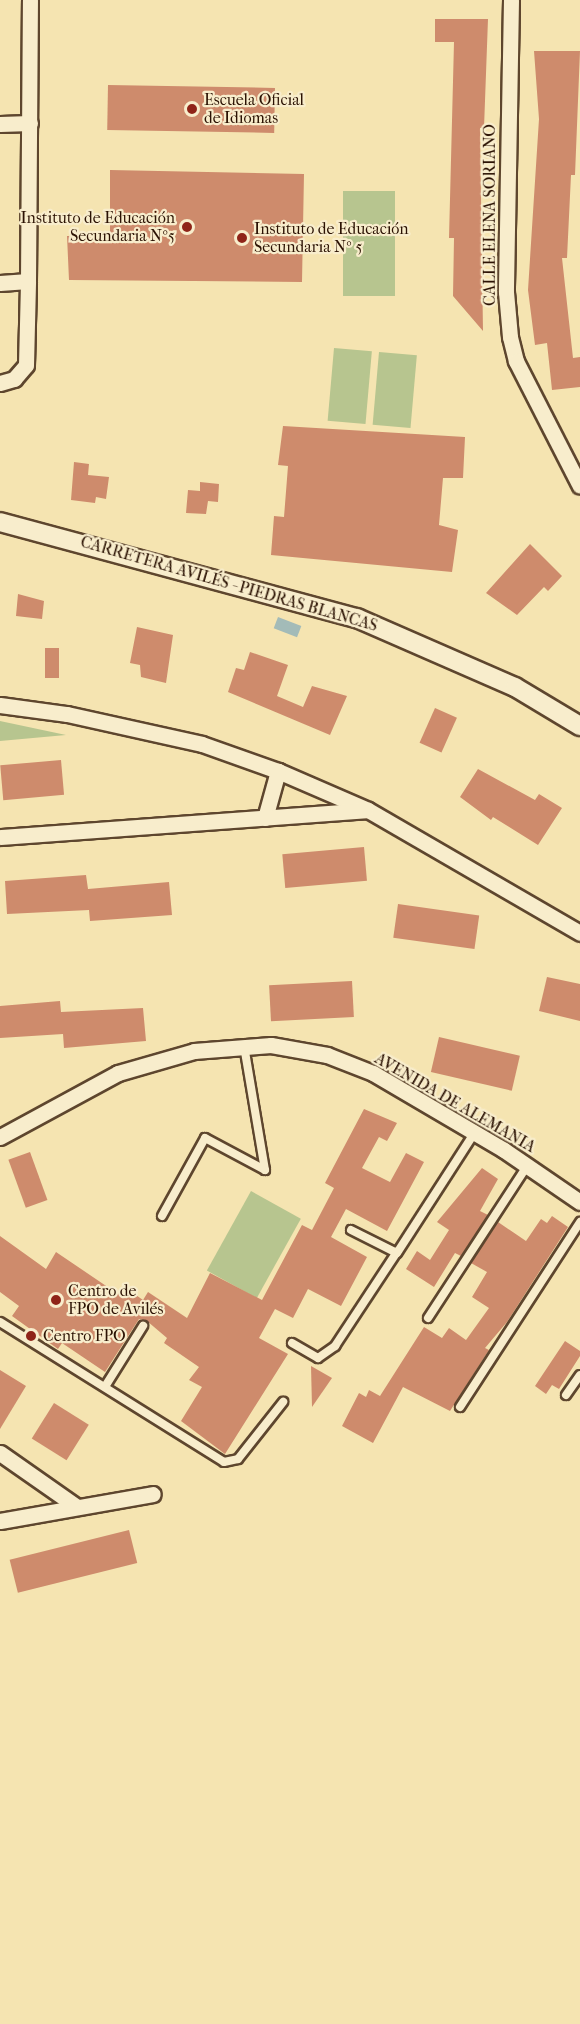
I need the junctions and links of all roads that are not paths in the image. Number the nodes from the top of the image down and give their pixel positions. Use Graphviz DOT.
graph roads {
  1 [pos="30,0"];
  2 [pos="511,0"];
  3 [pos="30,123"];
  4 [pos="0,124"];
  5 [pos="28,281"];
  6 [pos="0,283"];
  7 [pos="0,383"];
  8 [pos="580,486"];
  9 [pos="0,522"];
  10 [pos="0,705"];
  11 [pos="580,726"];
  12 [pos="278,771"];
  13 [pos="368,810"];
  14 [pos="265,818"];
  15 [pos="0,837"];
  16 [pos="580,933"];
  17 [pos="244,1046"];
  18 [pos="475,1132"];
  19 [pos="0,1137"];
  20 [pos="527,1166"];
  21 [pos="580,1202"];
  22 [pos="162,1216"];
  23 [pos="580,1222"];
  24 [pos="351,1230"];
  25 [pos="397,1252"];
  26 [pos="429,1318"];
  27 [pos="0,1322"];
  28 [pos="143,1326"];
  29 [pos="292,1343"];
  30 [pos="580,1375"];
  31 [pos="106,1385"];
  32 [pos="566,1395"];
  33 [pos="283,1402"];
  34 [pos="460,1407"];
  35 [pos="0,1453"];
  36 [pos="153,1494"];
  37 [pos="77,1507"];
  38 [pos="0,1521"];
  1 -- 3 [label="street"];
  2 -- 8 [label="street, CALLE ELENA SORIANO"];
  3 -- 4 [label="street"];
  3 -- 5 [label="street"];
  5 -- 6 [label="street"];
  5 -- 7 [label="street"];
  9 -- 11 [label="street, CARRETERA AVILÉS - PIEDRAS BLANCAS"];
  10 -- 12 [label="street"];
  12 -- 13 [label="street"];
  12 -- 14 [label="street"];
  13 -- 14 [label="street"];
  13 -- 16 [label="street"];
  14 -- 15 [label="street"];
  17 -- 18 [label="street, AVENIDA DE ALEMANIA"];
  17 -- 19 [label="street, AVENIDA DE ALEMANIA"];
  17 -- 22 [label="lane"];
  18 -- 20 [label="street, AVENIDA DE ALEMANIA"];
  18 -- 25 [label="lane"];
  20 -- 21 [label="street, AVENIDA DE ALEMANIA"];
  20 -- 26 [label="lane"];
  23 -- 34 [label="lane"];
  24 -- 25 [label="lane"];
  25 -- 29 [label="lane"];
  27 -- 31 [label="lane"];
  28 -- 31 [label="lane"];
  30 -- 32 [label="lane"];
  31 -- 33 [label="lane"];
  35 -- 37 [label="street"];
  36 -- 37 [label="street"];
  37 -- 38 [label="street"];
}
